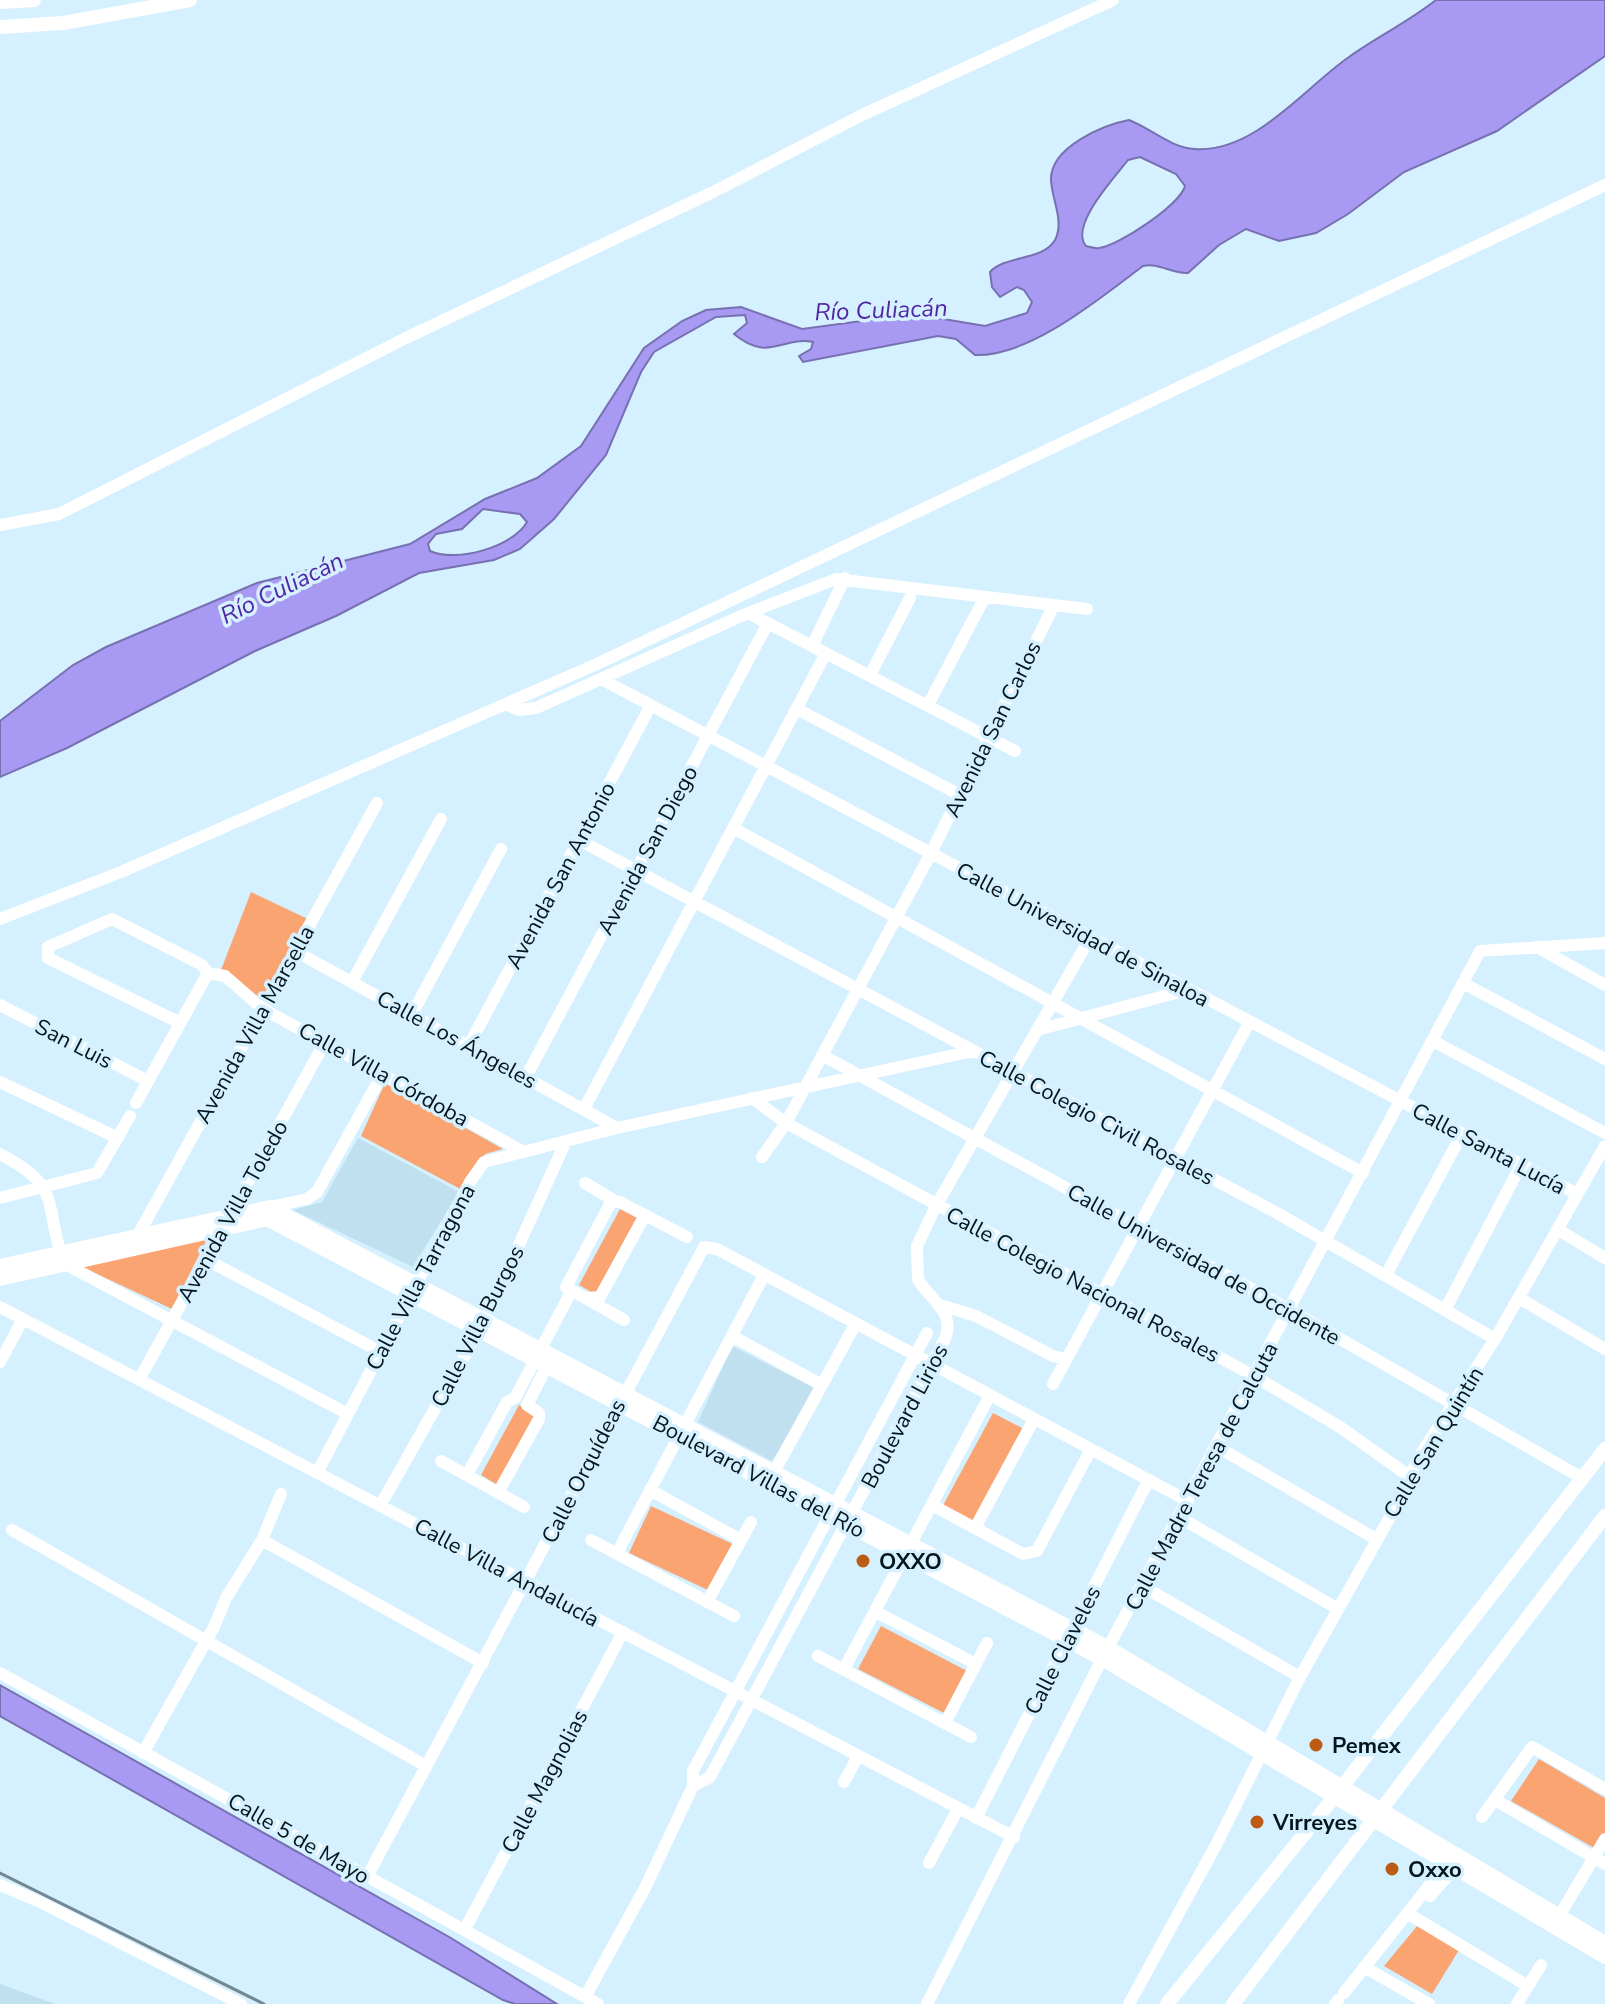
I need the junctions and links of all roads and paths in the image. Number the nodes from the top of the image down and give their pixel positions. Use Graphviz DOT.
graph roads {
  1 [pos="34,0"];
  2 [pos="190,0"];
  3 [pos="1113,0"];
  4 [pos="0,2"];
  5 [pos="0,27"];
  6 [pos="1605,185"];
  7 [pos="0,524"];
  8 [pos="845,578"];
  9 [pos="985,597"];
  10 [pos="910,598"];
  11 [pos="1054,605"];
  12 [pos="1087,609"];
  13 [pos="748,613"];
  14 [pos="768,623"];
  15 [pos="812,646"];
  16 [pos="826,653"];
  17 [pos="870,675"];
  18 [pos="603,680"];
  19 [pos="505,704"];
  20 [pos="651,705"];
  21 [pos="928,705"];
  22 [pos="797,709"];
  23 [pos="709,735"];
  24 [pos="988,737"];
  25 [pos="1015,751"];
  26 [pos="767,765"];
  27 [pos="960,795"];
  28 [pos="377,803"];
  29 [pos="441,819"];
  30 [pos="733,828"];
  31 [pos="579,840"];
  32 [pos="501,849"];
  33 [pos="931,853"];
  34 [pos="636,870"];
  35 [pos="695,901"];
  36 [pos="896,918"];
  37 [pos="0,919"];
  38 [pos="1090,938"];
  39 [pos="1605,943"];
  40 [pos="1537,947"];
  41 [pos="295,951"];
  42 [pos="208,973"];
  43 [pos="352,982"];
  44 [pos="1463,983"];
  45 [pos="1605,985"];
  46 [pos="858,989"];
  47 [pos="1187,990"];
  48 [pos="1052,1003"];
  49 [pos="0,1005"];
  50 [pos="263,1009"];
  51 [pos="412,1014"];
  52 [pos="1082,1018"];
  53 [pos="180,1023"];
  54 [pos="1249,1023"];
  55 [pos="1037,1030"];
  56 [pos="1433,1041"];
  57 [pos="325,1042"];
  58 [pos="469,1045"];
  59 [pos="973,1051"];
  60 [pos="822,1055"];
  61 [pos="1605,1059"];
  62 [pos="1013,1072"];
  63 [pos="383,1073"];
  64 [pos="860,1076"];
  65 [pos="526,1077"];
  66 [pos="148,1081"];
  67 [pos="0,1082"];
  68 [pos="806,1085"];
  69 [pos="1212,1090"];
  70 [pos="752,1098"];
  71 [pos="1401,1102"];
  72 [pos="136,1103"];
  73 [pos="584,1109"];
  74 [pos="130,1116"];
  75 [pos="786,1123"];
  76 [pos="617,1128"];
  77 [pos="1605,1133"];
  78 [pos="1462,1134"];
  79 [pos="118,1138"];
  80 [pos="975,1138"];
  81 [pos="566,1141"];
  82 [pos="1605,1146"];
  83 [pos="522,1151"];
  84 [pos="0,1154"];
  85 [pos="762,1157"];
  86 [pos="1174,1158"];
  87 [pos="1521,1165"];
  88 [pos="1363,1173"];
  89 [pos="585,1183"];
  90 [pos="45,1188"];
  91 [pos="1577,1194"];
  92 [pos="0,1198"];
  93 [pos="611,1204"];
  94 [pos="936,1206"];
  95 [pos="270,1207"];
  96 [pos="645,1215"];
  97 [pos="225,1222"];
  98 [pos="1137,1226"];
  99 [pos="1557,1229"];
  100 [pos="687,1237"];
  101 [pos="139,1241"];
  102 [pos="1327,1241"];
  103 [pos="62,1258"];
  104 [pos="1605,1258"];
  105 [pos="205,1259"];
  106 [pos="0,1266"];
  107 [pos="764,1275"];
  108 [pos="1386,1275"];
  109 [pos="0,1279"];
  110 [pos="414,1289"];
  111 [pos="572,1290"];
  112 [pos="1101,1291"];
  113 [pos="588,1298"];
  114 [pos="1519,1298"];
  115 [pos="940,1305"];
  116 [pos="0,1307"];
  117 [pos="1290,1310"];
  118 [pos="1445,1310"];
  119 [pos="23,1319"];
  120 [pos="171,1320"];
  121 [pos="624,1320"];
  122 [pos="482,1324"];
  123 [pos="855,1325"];
  124 [pos="927,1333"];
  125 [pos="732,1336"];
  126 [pos="1495,1339"];
  127 [pos="1605,1349"];
  128 [pos="381,1352"];
  129 [pos="915,1356"];
  130 [pos="544,1357"];
  131 [pos="1066,1359"];
  132 [pos="0,1362"];
  133 [pos="931,1365"];
  134 [pos="1254,1376"];
  135 [pos="139,1380"];
  136 [pos="1053,1384"];
  137 [pos="822,1385"];
  138 [pos="989,1397"];
  139 [pos="621,1398"];
  140 [pos="521,1402"];
  141 [pos="1452,1406"];
  142 [pos="348,1414"];
  143 [pos="1033,1421"];
  144 [pos="682,1429"];
  145 [pos="1216,1446"];
  146 [pos="1605,1449"];
  147 [pos="1090,1451"];
  148 [pos="441,1461"];
  149 [pos="774,1472"];
  150 [pos="317,1473"];
  151 [pos="467,1475"];
  152 [pos="1409,1476"];
  153 [pos="1582,1478"];
  154 [pos="1148,1481"];
  155 [pos="650,1490"];
  156 [pos="498,1493"];
  157 [pos="281,1494"];
  158 [pos="1188,1501"];
  159 [pos="932,1505"];
  160 [pos="380,1506"];
  161 [pos="524,1507"];
  162 [pos="833,1510"];
  163 [pos="1605,1516"];
  164 [pos="1179,1517"];
  165 [pos="849,1518"];
  166 [pos="751,1522"];
  167 [pos="975,1528"];
  168 [pos="12,1530"];
  169 [pos="1376,1539"];
  170 [pos="262,1540"];
  171 [pos="591,1540"];
  172 [pos="741,1540"];
  173 [pos="909,1549"];
  174 [pos="617,1553"];
  175 [pos="526,1583"];
  176 [pos="1142,1586"];
  177 [pos="707,1602"];
  178 [pos="1338,1609"];
  179 [pos="876,1612"];
  180 [pos="734,1616"];
  181 [pos="623,1632"];
  182 [pos="1070,1634"];
  183 [pos="207,1640"];
  184 [pos="987,1643"];
  185 [pos="1106,1653"];
  186 [pos="818,1656"];
  187 [pos="483,1663"];
  188 [pos="976,1664"];
  189 [pos="844,1669"];
  190 [pos="0,1673"];
  191 [pos="1300,1677"];
  192 [pos="736,1692"];
  193 [pos="752,1701"];
  194 [pos="945,1723"];
  195 [pos="971,1737"];
  196 [pos="1264,1748"];
  197 [pos="143,1753"];
  198 [pos="858,1756"];
  199 [pos="426,1766"];
  200 [pos="844,1782"];
  201 [pos="693,1786"];
  202 [pos="1605,1789"];
  203 [pos="1339,1791"];
  204 [pos="1495,1800"];
  205 [pos="958,1809"];
  206 [pos="1377,1815"];
  207 [pos="1482,1817"];
  208 [pos="976,1818"];
  209 [pos="1014,1837"];
  210 [pos="1605,1839"];
  211 [pos="1600,1861"];
  212 [pos="1454,1862"];
  213 [pos="929,1863"];
  214 [pos="367,1877"];
  215 [pos="0,1885"];
  216 [pos="1410,1915"];
  217 [pos="1556,1921"];
  218 [pos="465,1929"];
  219 [pos="1605,1943"];
  220 [pos="1605,1957"];
  221 [pos="1541,1965"];
  222 [pos="1364,1967"];
  223 [pos="1528,1986"];
  224 [pos="585,1997"];
  225 [pos="1339,1999"];
  226 [pos="241,2004"];
  227 [pos="598,2004"];
  228 [pos="927,2004"];
  229 [pos="1129,2004"];
  230 [pos="1167,2004"];
  231 [pos="1233,2004"];
  232 [pos="1429,2004"];
  233 [pos="1517,2004"];
  1 -- 4 [label="street"];
  2 -- 5 [label="street"];
  3 -- 7 [label="street"];
  6 -- 19 [label="street"];
  8 -- 9 [label="street"];
  8 -- 13 [label="street"];
  8 -- 15 [label="street"];
  9 -- 11 [label="street"];
  9 -- 21 [label="street"];
  10 -- 17 [label="street"];
  11 -- 12 [label="street"];
  11 -- 24 [label="street, Avenida San Carlos"];
  13 -- 14 [label="street"];
  13 -- 18 [label="street"];
  14 -- 15 [label="street"];
  14 -- 23 [label="street, Avenida San Diego"];
  15 -- 16 [label="street"];
  16 -- 17 [label="street"];
  16 -- 22 [label="street"];
  17 -- 21 [label="street"];
  18 -- 19 [label="street"];
  18 -- 20 [label="street, Calle Universidad de Sinaloa"];
  19 -- 37 [label="street"];
  20 -- 23 [label="street, Calle Universidad de Sinaloa"];
  20 -- 31 [label="street, Avenida San Antonio"];
  21 -- 24 [label="street"];
  22 -- 26 [label="street"];
  22 -- 27 [label="street"];
  23 -- 26 [label="street, Calle Universidad de Sinaloa"];
  23 -- 34 [label="street, Avenida San Diego"];
  24 -- 25 [label="street"];
  24 -- 27 [label="street, Avenida San Carlos"];
  26 -- 30 [label="street"];
  26 -- 33 [label="street, Calle Universidad de Sinaloa"];
  27 -- 33 [label="street, Avenida San Carlos"];
  28 -- 41 [label="street, Avenida Villa Marsella"];
  29 -- 43 [label="street"];
  30 -- 35 [label="street"];
  30 -- 36 [label="street"];
  31 -- 34 [label="street, Calle Colegio Civil Rosales"];
  31 -- 58 [label="street, Avenida San Antonio"];
  32 -- 51 [label="street"];
  33 -- 36 [label="street, Avenida San Carlos"];
  33 -- 38 [label="street, Calle Universidad de Sinaloa"];
  34 -- 35 [label="street, Calle Colegio Civil Rosales"];
  34 -- 65 [label="street, Avenida San Diego"];
  35 -- 46 [label="street, Calle Colegio Civil Rosales"];
  35 -- 73 [label="street"];
  36 -- 46 [label="street, Avenida San Carlos"];
  36 -- 48 [label="street"];
  38 -- 47 [label="street, Calle Universidad de Sinaloa"];
  38 -- 48 [label="street"];
  39 -- 40 [label="street"];
  40 -- 44 [label="street, Calle Madre Teresa de Calcuta"];
  40 -- 45 [label="street"];
  41 -- 43 [label="street, Calle Los Ángeles"];
  41 -- 50 [label="street, Avenida Villa Marsella"];
  42 -- 50 [label="street, Calle Villa Córdoba"];
  42 -- 53 [label="street"];
  42 -- 53 [label="street, Calle Villa Córdoba"];
  43 -- 51 [label="street, Calle Los Ángeles"];
  44 -- 56 [label="street, Calle Madre Teresa de Calcuta"];
  44 -- 61 [label="street"];
  46 -- 59 [label="street, Calle Colegio Civil Rosales"];
  46 -- 60 [label="street, Avenida San Carlos"];
  47 -- 52 [label="street"];
  47 -- 54 [label="street, Calle Universidad de Sinaloa"];
  48 -- 52 [label="street"];
  48 -- 55 [label="street"];
  49 -- 66 [label="street, San Luis"];
  50 -- 57 [label="street, Calle Villa Córdoba"];
  50 -- 101 [label="street, Avenida Villa Marsella"];
  51 -- 58 [label="street, Calle Los Ángeles"];
  52 -- 55 [label="street"];
  52 -- 69 [label="street"];
  53 -- 66 [label="street"];
  54 -- 69 [label="street"];
  54 -- 71 [label="street, Calle Universidad de Sinaloa"];
  55 -- 62 [label="street"];
  56 -- 71 [label="street, Calle Madre Teresa de Calcuta"];
  56 -- 77 [label="street"];
  57 -- 63 [label="street, Calle Villa Córdoba"];
  57 -- 97 [label="street, Avenida Villa Toledo"];
  58 -- 65 [label="street, Calle Los Ángeles"];
  59 -- 62 [label="street, Calle Colegio Civil Rosales"];
  59 -- 64 [label="street, Calle Villa Tarragona"];
  60 -- 64 [label="street, Calle Universidad de Occidente"];
  60 -- 68 [label="street, Avenida San Carlos"];
  62 -- 80 [label="street"];
  62 -- 86 [label="street, Calle Colegio Civil Rosales"];
  63 -- 83 [label="street, Calle Villa Córdoba"];
  63 -- 95 [label="street"];
  64 -- 68 [label="street, Calle Villa Tarragona"];
  64 -- 80 [label="street, Calle Universidad de Occidente"];
  65 -- 73 [label="street, Calle Los Ángeles"];
  66 -- 72 [label="street"];
  67 -- 79 [label="street"];
  68 -- 70 [label="street, Calle Villa Tarragona"];
  68 -- 75 [label="street, Avenida San Carlos"];
  69 -- 86 [label="street"];
  69 -- 88 [label="street"];
  70 -- 75 [label="street, Calle Colegio Nacional Rosales"];
  70 -- 76 [label="street, Calle Villa Tarragona"];
  71 -- 78 [label="street, Calle Santa Lucía"];
  71 -- 88 [label="street, Calle Madre Teresa de Calcuta"];
  73 -- 76 [label="street, Calle Los Ángeles"];
  74 -- 79 [label="street"];
  75 -- 85 [label="street, Avenida San Carlos"];
  75 -- 94 [label="street, Calle Colegio Nacional Rosales"];
  76 -- 81 [label="street, Calle Villa Tarragona"];
  78 -- 87 [label="street, Calle Santa Lucía"];
  78 -- 108 [label="street"];
  79 -- 90 [label="street"];
  80 -- 94 [label="street"];
  80 -- 98 [label="street, Calle Universidad de Occidente"];
  81 -- 83 [label="street, Calle Villa Tarragona"];
  81 -- 122 [label="street, Calle Villa Burgos"];
  82 -- 91 [label="street, Calle San Quintín"];
  83 -- 110 [label="street, Calle Villa Tarragona"];
  84 -- 90 [label="street"];
  86 -- 98 [label="street"];
  86 -- 102 [label="street, Calle Colegio Civil Rosales"];
  87 -- 91 [label="street, Calle Santa Lucía"];
  87 -- 118 [label="street"];
  88 -- 102 [label="street, Calle Madre Teresa de Calcuta"];
  89 -- 93 [label="street"];
  90 -- 92 [label="street"];
  90 -- 103 [label="street"];
  91 -- 99 [label="street, Calle San Quintín"];
  93 -- 96 [label="street"];
  93 -- 111 [label="street"];
  94 -- 112 [label="street, Calle Colegio Nacional Rosales"];
  94 -- 115 [label="street"];
  95 -- 97 [label="street, Boulevard Villas del Río"];
  95 -- 110 [label="street, Boulevard Villas del Río"];
  96 -- 100 [label="street"];
  96 -- 113 [label="street"];
  97 -- 101 [label="street, Boulevard Villas del Río"];
  97 -- 105 [label="street, Avenida Villa Toledo"];
  97 -- 110 [label="street, Boulevard Villas del Río"];
  98 -- 112 [label="street"];
  98 -- 117 [label="street, Calle Universidad de Occidente"];
  99 -- 104 [label="street"];
  99 -- 114 [label="street, Calle San Quintín"];
  101 -- 103 [label="street, Boulevard Villas del Río"];
  102 -- 108 [label="street, Calle Colegio Civil Rosales"];
  102 -- 117 [label="street, Calle Madre Teresa de Calcuta"];
  103 -- 106 [label="street, Boulevard Villas del Río"];
  103 -- 109 [label="street, Boulevard Villas del Río"];
  103 -- 120 [label="street"];
  105 -- 120 [label="street, Avenida Villa Toledo"];
  105 -- 128 [label="street"];
  107 -- 123 [label="street"];
  107 -- 125 [label="street"];
  107 -- 139 [label="street, Calle Orquídeas"];
  108 -- 118 [label="street, Calle Colegio Civil Rosales"];
  110 -- 122 [label="street, Boulevard Villas del Río"];
  110 -- 128 [label="street, Calle Villa Tarragona"];
  111 -- 113 [label="street"];
  111 -- 130 [label="street"];
  112 -- 131 [label="street"];
  112 -- 134 [label="street, Calle Colegio Nacional Rosales"];
  113 -- 121 [label="street"];
  114 -- 126 [label="street, Calle San Quintín"];
  114 -- 127 [label="street"];
  115 -- 131 [label="street"];
  115 -- 133 [label="street, Boulevard Lirios"];
  116 -- 119 [label="street, Calle Villa Andalucía"];
  117 -- 134 [label="street, Calle Madre Teresa de Calcuta"];
  117 -- 141 [label="street, Calle Universidad de Occidente"];
  118 -- 126 [label="street, Calle Colegio Civil Rosales"];
  119 -- 132 [label="street"];
  119 -- 135 [label="street, Calle Villa Andalucía"];
  120 -- 135 [label="street, Avenida Villa Toledo"];
  120 -- 142 [label="street"];
  122 -- 130 [label="street, Boulevard Villas del Río"];
  122 -- 160 [label="street, Calle Villa Burgos"];
  123 -- 129 [label="street"];
  123 -- 137 [label="street"];
  124 -- 129 [label="street, Boulevard Lirios"];
  125 -- 137 [label="street"];
  125 -- 144 [label="street"];
  126 -- 141 [label="street, Calle San Quintín"];
  128 -- 142 [label="street, Calle Villa Tarragona"];
  129 -- 133 [label="street"];
  129 -- 162 [label="street, Boulevard Lirios"];
  130 -- 139 [label="street, Boulevard Villas del Río"];
  130 -- 140 [label="street"];
  131 -- 136 [label="street"];
  133 -- 138 [label="street"];
  133 -- 165 [label="street, Boulevard Lirios"];
  134 -- 145 [label="street, Calle Madre Teresa de Calcuta"];
  134 -- 152 [label="street, Calle Colegio Nacional Rosales"];
  135 -- 150 [label="street, Calle Villa Andalucía"];
  137 -- 149 [label="street"];
  138 -- 143 [label="street"];
  138 -- 159 [label="street"];
  139 -- 144 [label="street, Boulevard Villas del Río"];
  139 -- 175 [label="street, Calle Orquídeas"];
  140 -- 151 [label="street"];
  140 -- 156 [label="street"];
  141 -- 152 [label="street, Calle San Quintín"];
  141 -- 153 [label="street, Calle Universidad de Occidente"];
  142 -- 150 [label="street, Calle Villa Tarragona"];
  143 -- 147 [label="street"];
  143 -- 167 [label="street"];
  144 -- 149 [label="street, Boulevard Villas del Río"];
  144 -- 155 [label="street"];
  144 -- 162 [label="street, Boulevard Villas del Río"];
  145 -- 158 [label="street, Calle Madre Teresa de Calcuta"];
  145 -- 169 [label="street"];
  146 -- 153 [label="street"];
  147 -- 154 [label="street"];
  147 -- 167 [label="street"];
  148 -- 151 [label="street"];
  149 -- 162 [label="street, Boulevard Villas del Río"];
  150 -- 160 [label="street, Calle Villa Andalucía"];
  151 -- 156 [label="street"];
  152 -- 169 [label="street, Calle San Quintín"];
  153 -- 203 [label="street"];
  154 -- 158 [label="street"];
  154 -- 182 [label="street, Calle Claveles"];
  155 -- 172 [label="street"];
  155 -- 174 [label="street"];
  156 -- 161 [label="street"];
  157 -- 170 [label="street"];
  158 -- 164 [label="street, Calle Madre Teresa de Calcuta"];
  159 -- 167 [label="street"];
  159 -- 173 [label="street"];
  160 -- 175 [label="street, Calle Villa Andalucía"];
  162 -- 165 [label="street, Boulevard Villas del Río"];
  162 -- 192 [label="street, Boulevard Lirios"];
  163 -- 206 [label="street"];
  164 -- 176 [label="street, Calle Madre Teresa de Calcuta"];
  164 -- 178 [label="street"];
  165 -- 173 [label="street, Boulevard Villas del Río"];
  165 -- 193 [label="street, Boulevard Lirios"];
  166 -- 172 [label="street"];
  168 -- 183 [label="street"];
  169 -- 178 [label="street, Calle San Quintín"];
  170 -- 183 [label="street"];
  170 -- 187 [label="street"];
  171 -- 174 [label="street"];
  172 -- 177 [label="street"];
  173 -- 179 [label="street"];
  173 -- 182 [label="street, Boulevard Villas del Río"];
  174 -- 177 [label="street"];
  175 -- 181 [label="street, Calle Villa Andalucía"];
  175 -- 187 [label="street, Calle Orquídeas"];
  176 -- 185 [label="street, Calle Madre Teresa de Calcuta"];
  176 -- 191 [label="street"];
  177 -- 180 [label="street"];
  178 -- 191 [label="street, Calle San Quintín"];
  179 -- 188 [label="street"];
  179 -- 189 [label="street"];
  181 -- 192 [label="street, Calle Villa Andalucía"];
  181 -- 218 [label="street, Calle Magnolias"];
  182 -- 185 [label="street, Boulevard Villas del Río"];
  182 -- 208 [label="street, Calle Claveles"];
  183 -- 197 [label="street"];
  183 -- 199 [label="street"];
  184 -- 188 [label="street"];
  185 -- 196 [label="street, Boulevard Villas del Río"];
  185 -- 209 [label="street, Calle Madre Teresa de Calcuta"];
  186 -- 189 [label="street"];
  187 -- 199 [label="street, Calle Orquídeas"];
  188 -- 194 [label="street"];
  189 -- 194 [label="street"];
  190 -- 197 [label="street, Calle 5 de Mayo"];
  191 -- 196 [label="street, Calle San Quintín"];
  192 -- 193 [label="street, Calle Villa Andalucía"];
  192 -- 201 [label="street, Boulevard Lirios"];
  193 -- 198 [label="street, Calle Villa Andalucía"];
  193 -- 201 [label="street, Boulevard Lirios"];
  194 -- 195 [label="street"];
  196 -- 203 [label="street, Boulevard Villas del Río"];
  196 -- 229 [label="street, Calle San Quintín"];
  197 -- 214 [label="street, Calle 5 de Mayo"];
  198 -- 200 [label="street"];
  198 -- 205 [label="street, Calle Villa Andalucía"];
  199 -- 214 [label="street, Calle Orquídeas"];
  201 -- 224 [label="street, Boulevard Lirios"];
  202 -- 204 [label="street"];
  203 -- 206 [label="street, Boulevard Villas del Río"];
  203 -- 230 [label="street"];
  204 -- 207 [label="street"];
  204 -- 211 [label="street"];
  205 -- 208 [label="street, Calle Villa Andalucía"];
  205 -- 213 [label="street"];
  206 -- 212 [label="street, Boulevard Villas del Río"];
  206 -- 231 [label="street"];
  208 -- 209 [label="street, Calle Villa Andalucía"];
  209 -- 228 [label="street, Calle Madre Teresa de Calcuta"];
  210 -- 211 [label="street"];
  211 -- 217 [label="street"];
  212 -- 216 [label="street"];
  212 -- 217 [label="street, Boulevard Villas del Río"];
  214 -- 218 [label="street, Calle 5 de Mayo"];
  215 -- 226 [label="street"];
  216 -- 222 [label="street"];
  216 -- 223 [label="street"];
  217 -- 219 [label="street, Boulevard Villas del Río"];
  217 -- 220 [label="street, Boulevard Villas del Río"];
  218 -- 224 [label="street, Calle 5 de Mayo"];
  221 -- 223 [label="street"];
  222 -- 225 [label="street"];
  222 -- 232 [label="street"];
  223 -- 233 [label="street"];
  224 -- 227 [label="street, Calle 5 de Mayo"];
}
